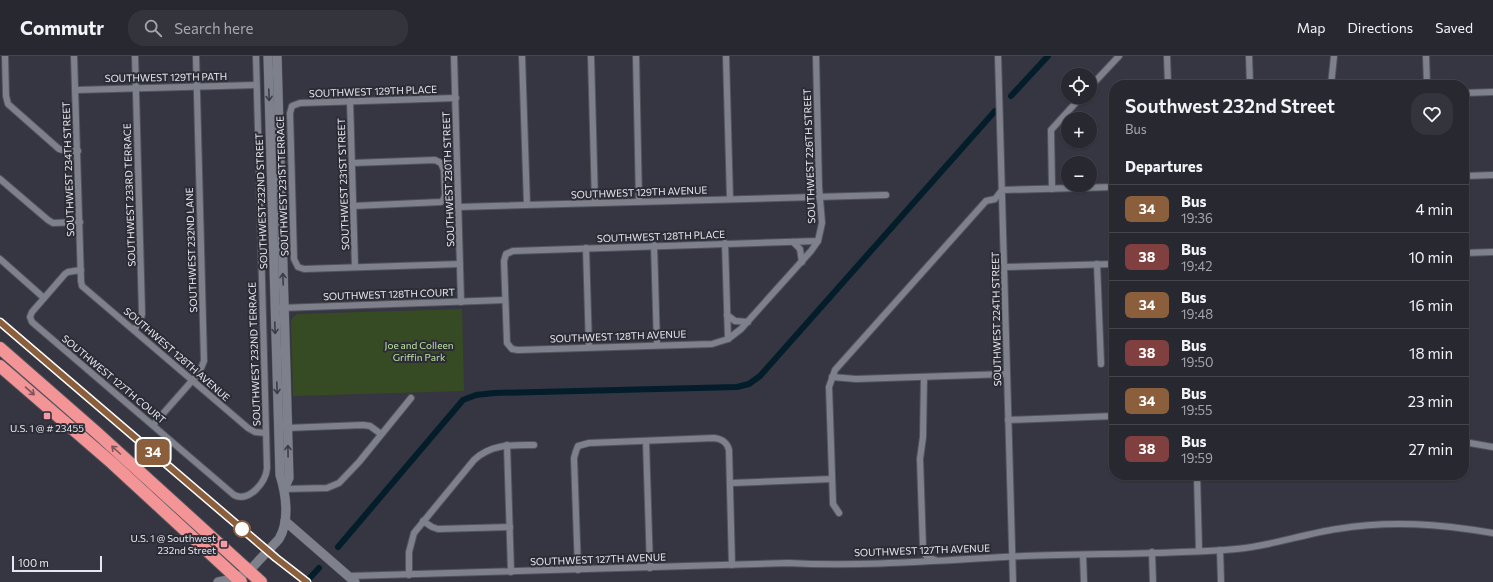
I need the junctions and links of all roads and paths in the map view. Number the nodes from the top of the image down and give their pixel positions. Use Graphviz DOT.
graph roads {
  1 [pos="5,56"];
  2 [pos="74,56"];
  3 [pos="135,56"];
  4 [pos="196,56"];
  5 [pos="256,56"];
  6 [pos="268,56"];
  7 [pos="277,56"];
  8 [pos="454,56"];
  9 [pos="522,56"];
  10 [pos="591,56"];
  11 [pos="636,56"];
  12 [pos="726,56"];
  13 [pos="816,56"];
  14 [pos="998,56"];
  15 [pos="1120,56"];
  16 [pos="1167,56"];
  17 [pos="1249,56"];
  18 [pos="1334,56"];
  19 [pos="1426,56"];
  20 [pos="3,68"];
  21 [pos="1097,80"];
  22 [pos="1168,80"];
  23 [pos="1250,80"];
  24 [pos="1332,80"];
  25 [pos="1427,80"];
  26 [pos="256,85"];
  27 [pos="196,87"];
  28 [pos="136,88"];
  29 [pos="76,90"];
  30 [pos="1493,92"];
  31 [pos="1469,93"];
  32 [pos="456,98"];
  33 [pos="350,101"];
  34 [pos="1075,104"];
  35 [pos="292,106"];
  36 [pos="78,151"];
  37 [pos="352,163"];
  38 [pos="1493,175"];
  39 [pos="1469,176"];
  40 [pos="0,180"];
  41 [pos="1109,187"];
  42 [pos="1052,189"];
  43 [pos="1002,190"];
  44 [pos="886,195"];
  45 [pos="820,198"];
  46 [pos="730,199"];
  47 [pos="639,202"];
  48 [pos="595,204"];
  49 [pos="526,205"];
  50 [pos="353,206"];
  51 [pos="458,207"];
  52 [pos="80,222"];
  53 [pos="818,241"];
  54 [pos="793,242"];
  55 [pos="725,244"];
  56 [pos="654,245"];
  57 [pos="586,248"];
  58 [pos="1493,252"];
  59 [pos="1469,253"];
  60 [pos="0,260"];
  61 [pos="802,262"];
  62 [pos="460,264"];
  63 [pos="1097,264"];
  64 [pos="1109,264"];
  65 [pos="355,267"];
  66 [pos="1004,267"];
  67 [pos="81,270"];
  68 [pos="81,281"];
  69 [pos="44,298"];
  70 [pos="505,300"];
  71 [pos="461,302"];
  72 [pos="280,308"];
  73 [pos="727,315"];
  74 [pos="748,322"];
  75 [pos="134,330"];
  76 [pos="728,339"];
  77 [pos="657,345"];
  78 [pos="589,347"];
  79 [pos="0,348"];
  80 [pos="0,358"];
  81 [pos="1101,364"];
  82 [pos="0,366"];
  83 [pos="25,370"];
  84 [pos="1007,374"];
  85 [pos="924,377"];
  86 [pos="832,378"];
  87 [pos="192,380"];
  88 [pos="411,398"];
  89 [pos="1109,416"];
  90 [pos="1008,420"];
  91 [pos="153,425"];
  92 [pos="283,428"];
  93 [pos="266,433"];
  94 [pos="381,434"];
  95 [pos="646,441"];
  96 [pos="1469,443"];
  97 [pos="534,445"];
  98 [pos="507,446"];
  99 [pos="1493,447"];
  100 [pos="112,463"];
  101 [pos="832,478"];
  102 [pos="1197,480"];
  103 [pos="730,483"];
  104 [pos="284,489"];
  105 [pos="244,497"];
  106 [pos="839,513"];
  107 [pos="285,521"];
  108 [pos="423,521"];
  109 [pos="510,527"];
  110 [pos="1493,533"];
  111 [pos="1220,550"];
  112 [pos="1199,551"];
  113 [pos="1152,552"];
  114 [pos="1083,554"];
  115 [pos="1012,557"];
  116 [pos="938,561"];
  117 [pos="732,565"];
  118 [pos="650,568"];
  119 [pos="578,570"];
  120 [pos="511,572"];
  121 [pos="409,575"];
  122 [pos="250,576"];
  123 [pos="352,579"];
  124 [pos="239,580"];
  125 [pos="218,582"];
  126 [pos="261,582"];
  127 [pos="1013,582"];
  128 [pos="1084,582"];
  129 [pos="1153,582"];
  130 [pos="1221,582"];
  1 -- 20 [label="street"];
  2 -- 29 [label="street, SOUTHWEST 234TH STREET"];
  3 -- 28 [label="street, SOUTHWEST 233RD TERRACE"];
  4 -- 27 [label="street, SOUTHWEST 232ND LANE"];
  5 -- 26 [label="street, SOUTHWEST 232ND TERRACE"];
  6 -- 72 [label="street, SOUTHWEST 232ND STREET, one-way"];
  72 -- 7 [label="street, SOUTHWEST 232ND STREET, one-way"];
  8 -- 32 [label="street, SOUTHWEST 230TH STREET"];
  9 -- 49 [label="street"];
  10 -- 48 [label="street"];
  11 -- 47 [label="street"];
  12 -- 46 [label="street"];
  13 -- 45 [label="street, SOUTHWEST 226TH STREET"];
  14 -- 43 [label="street, SOUTHWEST 224TH STREET"];
  15 -- 21 [label="street"];
  16 -- 22 [label="street"];
  17 -- 23 [label="street"];
  18 -- 24 [label="street"];
  19 -- 25 [label="street"];
  20 -- 36 [label="street"];
  26 -- 27 [label="street, SOUTHWEST 129TH PATH"];
  26 -- 93 [label="street, SOUTHWEST 232ND TERRACE"];
  27 -- 28 [label="street, SOUTHWEST 129TH PATH"];
  27 -- 87 [label="street, SOUTHWEST 232ND LANE"];
  28 -- 29 [label="street, SOUTHWEST 129TH PATH"];
  28 -- 75 [label="street, SOUTHWEST 233RD TERRACE"];
  29 -- 36 [label="street, SOUTHWEST 234TH STREET"];
  30 -- 31 [label="street"];
  32 -- 33 [label="street, SOUTHWEST 129TH PLACE"];
  32 -- 51 [label="street, SOUTHWEST 230TH STREET"];
  33 -- 35 [label="street, SOUTHWEST 129TH PLACE"];
  33 -- 37 [label="street, SOUTHWEST 231ST STREET"];
  34 -- 42 [label="street"];
  35 -- 65 [label="street, SOUTHWEST 231ST TERRACE"];
  36 -- 52 [label="street, SOUTHWEST 234TH STREET"];
  37 -- 50 [label="street, SOUTHWEST 231ST STREET"];
  37 -- 50 [label="street"];
  38 -- 39 [label="street"];
  40 -- 52 [label="street"];
  41 -- 42 [label="street"];
  42 -- 43 [label="street"];
  43 -- 66 [label="street, SOUTHWEST 224TH STREET"];
  43 -- 86 [label="street"];
  44 -- 45 [label="street, SOUTHWEST 129TH AVENUE"];
  45 -- 46 [label="street, SOUTHWEST 129TH AVENUE"];
  45 -- 53 [label="street, SOUTHWEST 226TH STREET"];
  46 -- 47 [label="street, SOUTHWEST 129TH AVENUE"];
  47 -- 48 [label="street, SOUTHWEST 129TH AVENUE"];
  48 -- 49 [label="street, SOUTHWEST 129TH AVENUE"];
  49 -- 51 [label="street, SOUTHWEST 129TH AVENUE"];
  50 -- 65 [label="street, SOUTHWEST 231ST STREET"];
  51 -- 62 [label="street, SOUTHWEST 230TH STREET"];
  52 -- 67 [label="street, SOUTHWEST 234TH STREET"];
  53 -- 54 [label="street, SOUTHWEST 128TH PLACE"];
  53 -- 61 [label="street, SOUTHWEST 226TH STREET"];
  54 -- 55 [label="street, SOUTHWEST 128TH PLACE"];
  54 -- 61 [label="street"];
  55 -- 56 [label="street, SOUTHWEST 128TH PLACE"];
  55 -- 73 [label="street"];
  56 -- 57 [label="street, SOUTHWEST 128TH PLACE"];
  56 -- 77 [label="street"];
  57 -- 70 [label="street, SOUTHWEST 128TH PLACE"];
  57 -- 78 [label="street"];
  58 -- 59 [label="street"];
  60 -- 69 [label="street"];
  61 -- 74 [label="street, SOUTHWEST 226TH STREET"];
  62 -- 65 [label="street"];
  62 -- 71 [label="street, SOUTHWEST 230TH STREET"];
  63 -- 64 [label="street"];
  63 -- 66 [label="street"];
  63 -- 81 [label="street"];
  66 -- 84 [label="street, SOUTHWEST 224TH STREET"];
  67 -- 68 [label="street, SOUTHWEST 234TH STREET"];
  67 -- 69 [label="street"];
  68 -- 75 [label="street, SOUTHWEST 128TH AVENUE"];
  69 -- 91 [label="street, SOUTHWEST 127TH COURT"];
  70 -- 71 [label="street, SOUTHWEST 128TH COURT"];
  70 -- 78 [label="street, SOUTHWEST 128TH AVENUE"];
  71 -- 72 [label="street, SOUTHWEST 128TH COURT"];
  72 -- 92 [label="street, SOUTHWEST 232ND STREET"];
  73 -- 74 [label="street"];
  73 -- 76 [label="street"];
  74 -- 76 [label="street, SOUTHWEST 226TH STREET"];
  75 -- 87 [label="street, SOUTHWEST 128TH AVENUE"];
  76 -- 77 [label="street, SOUTHWEST 128TH AVENUE"];
  77 -- 78 [label="street, SOUTHWEST 128TH AVENUE"];
  79 -- 83 [label="highway"];
  80 -- 83 [label="highway"];
  82 -- 100 [label="highway, one-way"];
  122 -- 83 [label="highway, one-way"];
  84 -- 85 [label="street"];
  84 -- 90 [label="street, SOUTHWEST 224TH STREET"];
  85 -- 86 [label="street"];
  85 -- 116 [label="street"];
  86 -- 101 [label="street"];
  87 -- 91 [label="street, SOUTHWEST 232ND LANE"];
  87 -- 93 [label="street, SOUTHWEST 128TH AVENUE"];
  88 -- 94 [label="street"];
  89 -- 90 [label="street"];
  90 -- 115 [label="street, SOUTHWEST 224TH STREET"];
  91 -- 105 [label="street, SOUTHWEST 127TH COURT"];
  92 -- 94 [label="street"];
  92 -- 104 [label="street, SOUTHWEST 232ND STREET"];
  93 -- 105 [label="street, SOUTHWEST 232ND TERRACE"];
  94 -- 104 [label="street"];
  95 -- 103 [label="street"];
  95 -- 118 [label="street"];
  95 -- 119 [label="street"];
  96 -- 99 [label="street"];
  97 -- 98 [label="street"];
  98 -- 108 [label="street"];
  98 -- 109 [label="street"];
  100 -- 122 [label="highway"];
  100 -- 124 [label="highway"];
  101 -- 103 [label="street"];
  101 -- 106 [label="street"];
  102 -- 112 [label="street"];
  103 -- 117 [label="street"];
  104 -- 107 [label="street, SOUTHWEST 232ND STREET"];
  107 -- 122 [label="street, SOUTHWEST 232ND STREET"];
  107 -- 123 [label="street"];
  108 -- 109 [label="street"];
  108 -- 121 [label="street"];
  109 -- 120 [label="street"];
  110 -- 111 [label="street, SOUTHWEST 127TH AVENUE"];
  111 -- 112 [label="street, SOUTHWEST 127TH AVENUE"];
  111 -- 130 [label="street"];
  112 -- 113 [label="street, SOUTHWEST 127TH AVENUE"];
  113 -- 114 [label="street, SOUTHWEST 127TH AVENUE"];
  113 -- 129 [label="street"];
  114 -- 115 [label="street, SOUTHWEST 127TH AVENUE"];
  114 -- 128 [label="street"];
  115 -- 116 [label="street, SOUTHWEST 127TH AVENUE"];
  115 -- 127 [label="street, SOUTHWEST 224TH STREET"];
  116 -- 117 [label="street, SOUTHWEST 127TH AVENUE"];
  117 -- 118 [label="street, SOUTHWEST 127TH AVENUE"];
  118 -- 119 [label="street, SOUTHWEST 127TH AVENUE"];
  119 -- 120 [label="street, SOUTHWEST 127TH AVENUE"];
  120 -- 121 [label="street, SOUTHWEST 127TH AVENUE"];
  121 -- 123 [label="street, SOUTHWEST 127TH AVENUE"];
  122 -- 124 [label="highway"];
  122 -- 126 [label="highway"];
  124 -- 125 [label="street"];
}
